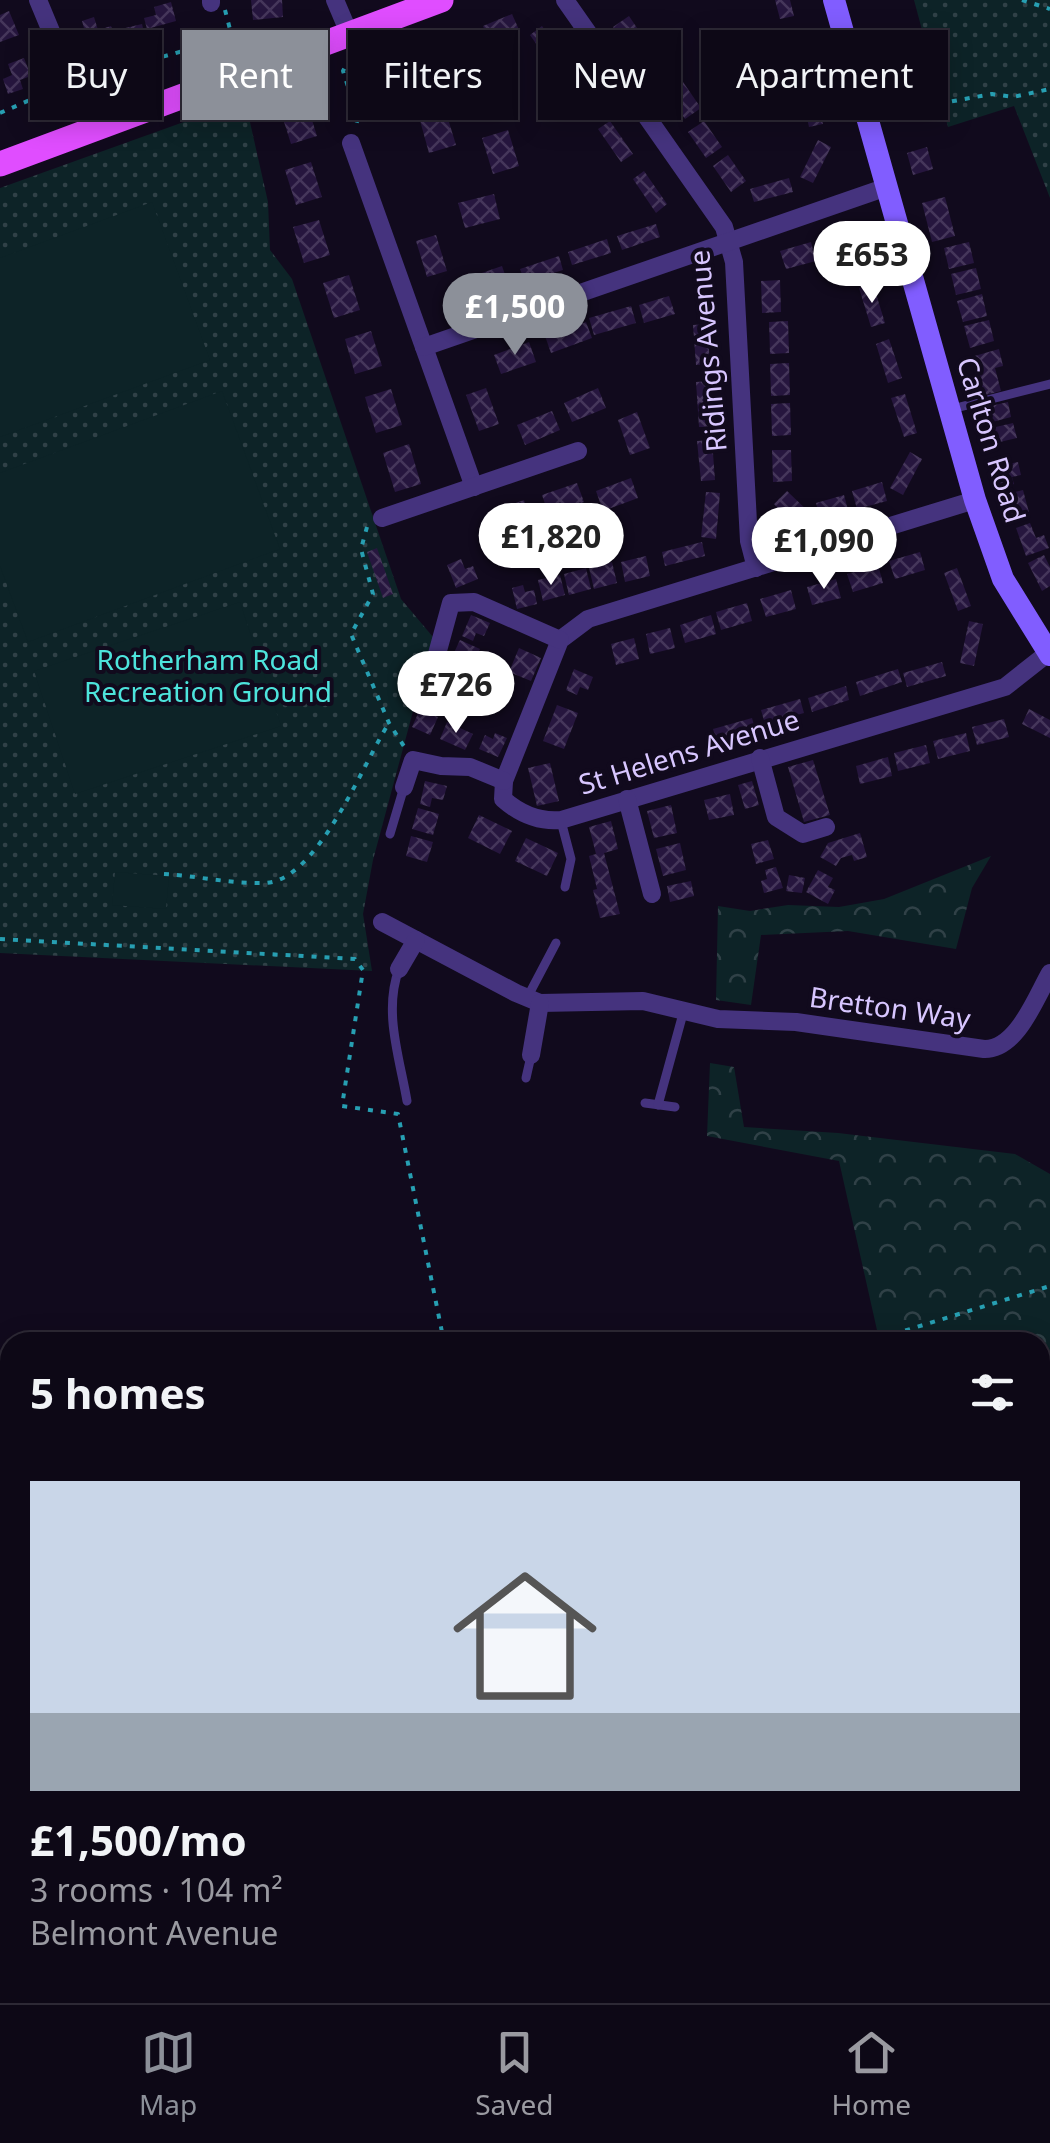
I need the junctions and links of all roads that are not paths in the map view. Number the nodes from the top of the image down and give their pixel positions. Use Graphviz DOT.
graph roads {
  1 [pos="38,0"];
  2 [pos="336,0"];
  3 [pos="441,0"];
  4 [pos="566,0"];
  5 [pos="834,0"];
  6 [pos="348,30"];
  7 [pos="357,30"];
  8 [pos="348,33"];
  9 [pos="92,130"];
  10 [pos="351,143"];
  11 [pos="0,164"];
  12 [pos="886,187"];
  13 [pos="729,241"];
  14 [pos="424,346"];
  15 [pos="1050,384"];
  16 [pos="950,410"];
  17 [pos="578,451"];
  18 [pos="474,487"];
  19 [pos="975,500"];
  20 [pos="382,518"];
  21 [pos="756,568"];
  22 [pos="560,640"];
  23 [pos="1049,654"];
  24 [pos="434,666"];
  25 [pos="760,758"];
  26 [pos="504,780"];
  27 [pos="404,787"];
  28 [pos="626,800"];
  29 [pos="561,820"];
  30 [pos="826,827"];
  31 [pos="390,834"];
  32 [pos="566,886"];
  33 [pos="652,894"];
  34 [pos="382,922"];
  35 [pos="416,940"];
  36 [pos="556,943"];
  37 [pos="399,969"];
  38 [pos="1050,973"];
  39 [pos="534,1001"];
  40 [pos="684,1010"];
  41 [pos="531,1056"];
  42 [pos="526,1078"];
  43 [pos="408,1102"];
  44 [pos="645,1102"];
  45 [pos="658,1105"];
  46 [pos="674,1107"];
  1 -- 9 [label="street"];
  2 -- 6 [label="street"];
  3 -- 7 [label="main road"];
  4 -- 13 [label="street, Ridings Avenue"];
  5 -- 12 [label="main road, Carlton Road"];
  8 -- 9 [label="main road"];
  9 -- 11 [label="main road"];
  10 -- 14 [label="street"];
  12 -- 13 [label="street"];
  12 -- 16 [label="main road, Carlton Road"];
  13 -- 14 [label="street"];
  13 -- 21 [label="street, Ridings Avenue"];
  14 -- 18 [label="street"];
  15 -- 16 [label="lane"];
  16 -- 19 [label="main road, Carlton Road"];
  17 -- 18 [label="street"];
  18 -- 20 [label="street"];
  19 -- 21 [label="street"];
  19 -- 23 [label="main road, Carlton Road"];
  21 -- 22 [label="street"];
  22 -- 24 [label="street"];
  22 -- 26 [label="street"];
  23 -- 25 [label="street, St Helens Avenue"];
  25 -- 28 [label="street, St Helens Avenue"];
  25 -- 30 [label="street"];
  26 -- 27 [label="street"];
  26 -- 29 [label="street, St Helens Avenue"];
  27 -- 31 [label="lane"];
  28 -- 29 [label="street, St Helens Avenue"];
  28 -- 33 [label="street"];
  29 -- 32 [label="lane"];
  34 -- 35 [label="street, Bretton Way"];
  35 -- 37 [label="street"];
  35 -- 39 [label="street, Bretton Way"];
  36 -- 39 [label="lane"];
  37 -- 43 [label="lane"];
  38 -- 40 [label="street, Bretton Way"];
  39 -- 40 [label="street, Bretton Way"];
  39 -- 41 [label="street"];
  40 -- 45 [label="lane"];
  41 -- 42 [label="lane"];
  44 -- 45 [label="lane"];
  45 -- 46 [label="lane"];
}
